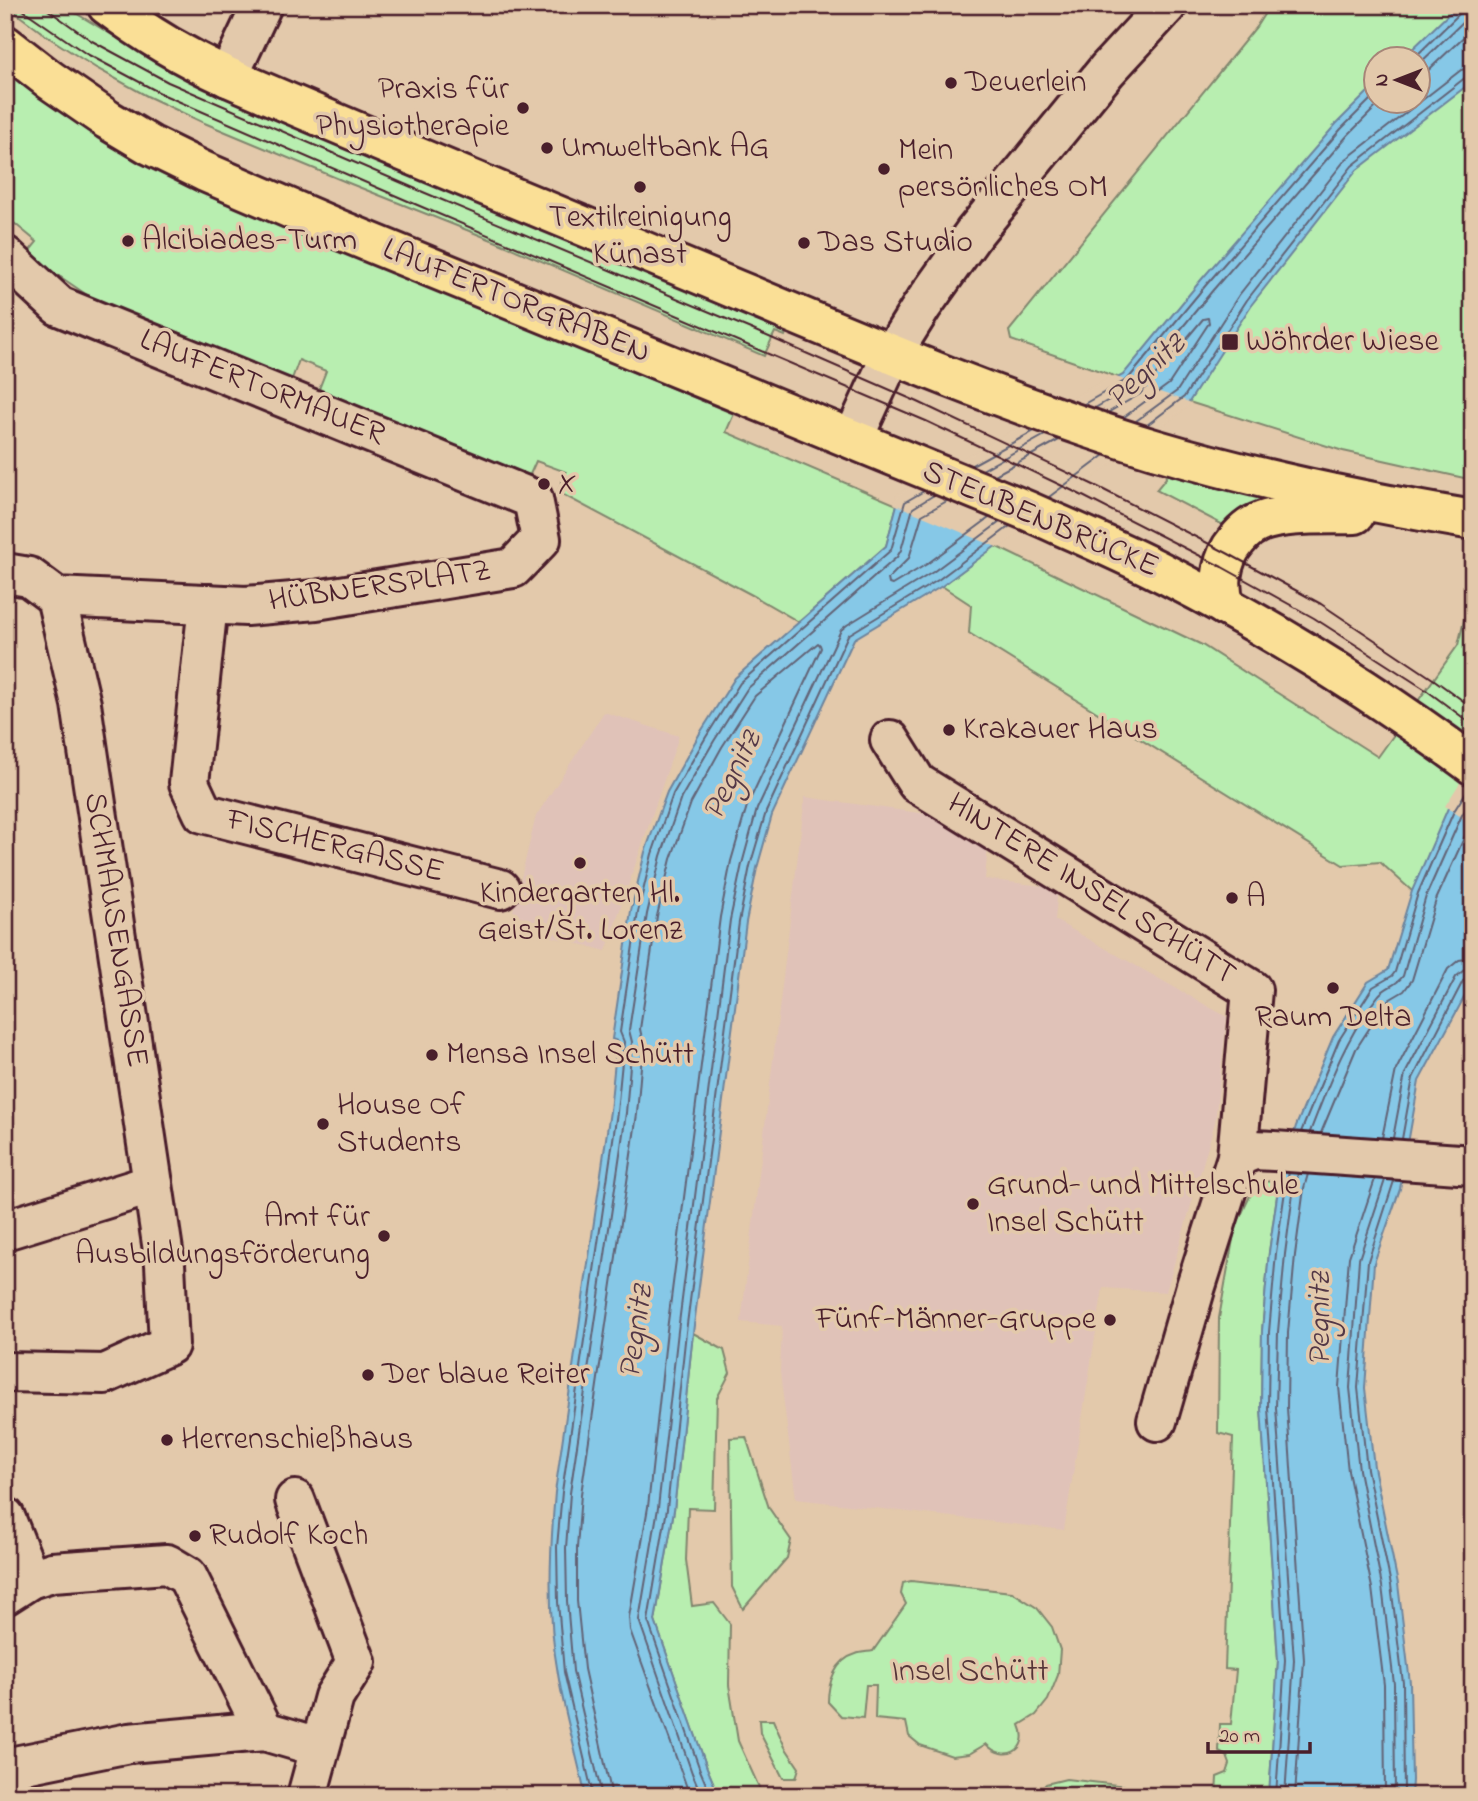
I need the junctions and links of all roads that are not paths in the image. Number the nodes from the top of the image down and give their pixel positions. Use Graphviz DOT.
graph roads {
  1 [pos="107,5"];
  2 [pos="262,5"];
  3 [pos="1167,5"];
  4 [pos="5,45"];
  5 [pos="228,76"];
  6 [pos="5,256"];
  7 [pos="892,354"];
  8 [pos="858,442"];
  9 [pos="533,499"];
  10 [pos="1427,512"];
  11 [pos="1473,520"];
  12 [pos="5,573"];
  13 [pos="56,597"];
  14 [pos="208,604"];
  15 [pos="1225,606"];
  16 [pos="890,740"];
  17 [pos="1473,765"];
  18 [pos="500,889"];
  19 [pos="1255,1154"];
  20 [pos="1447,1163"];
  21 [pos="153,1184"];
  22 [pos="5,1230"];
  23 [pos="5,1373"];
  24 [pos="1157,1421"];
  25 [pos="295,1500"];
  26 [pos="5,1517"];
  27 [pos="18,1587"];
  28 [pos="264,1731"];
  29 [pos="319,1747"];
  30 [pos="5,1768"];
  31 [pos="307,1796"];
  32 [pos="338,1796"];
  1 -- 5 [label="main road"];
  2 -- 5 [label="street"];
  3 -- 7 [label="street"];
  4 -- 8 [label="main road, LAUFERTORGRABEN"];
  5 -- 7 [label="main road"];
  6 -- 9 [label="street, LAUFERTORMAUER"];
  7 -- 8 [label="street"];
  7 -- 10 [label="main road"];
  8 -- 15 [label="main road, STEUBENBRÜCKE"];
  9 -- 14 [label="street, HÜBNERSPLATZ"];
  10 -- 11 [label="main road"];
  10 -- 15 [label="main road"];
  12 -- 13 [label="street"];
  13 -- 14 [label="street, HÜBNERSPLATZ"];
  13 -- 21 [label="street, SCHMAUSENGASSE"];
  14 -- 18 [label="street, FISCHERGASSE"];
  15 -- 17 [label="main road, STEUBENBRÜCKE"];
  16 -- 19 [label="street, HINTERE INSEL SCHÜTT"];
  19 -- 20 [label="street"];
  19 -- 24 [label="street, HINTERE INSEL SCHÜTT"];
  21 -- 22 [label="street"];
  21 -- 23 [label="street, SCHMAUSENGASSE"];
  25 -- 29 [label="street"];
  26 -- 27 [label="street"];
  27 -- 28 [label="street"];
  28 -- 29 [label="street"];
  28 -- 30 [label="street"];
  29 -- 31 [label="street"];
  29 -- 32 [label="street"];
}
